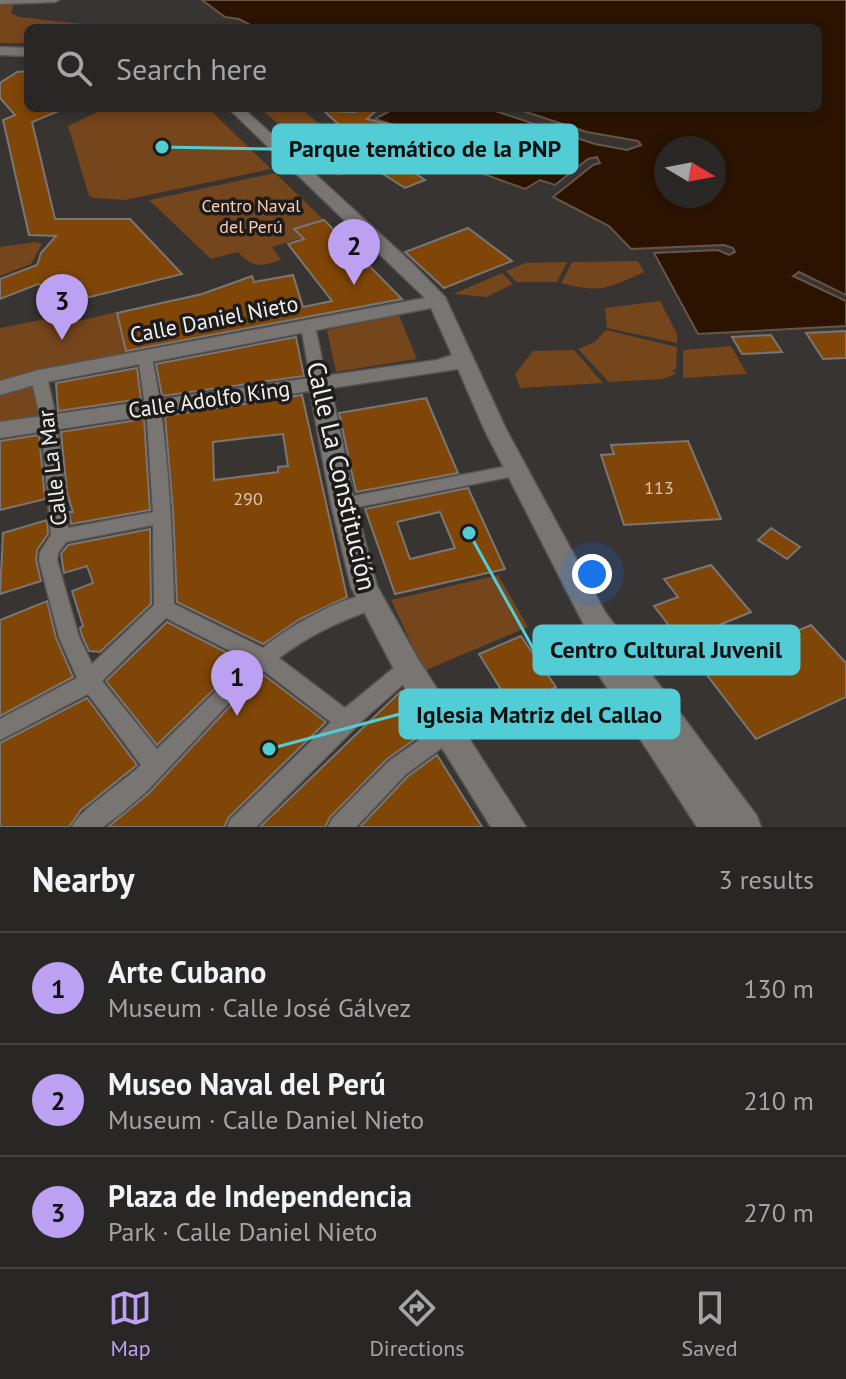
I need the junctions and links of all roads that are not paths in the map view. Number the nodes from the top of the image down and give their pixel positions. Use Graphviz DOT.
graph roads {
  1 [pos="55,0"];
  2 [pos="0,2"];
  3 [pos="0,49"];
  4 [pos="24,50"];
  5 [pos="224,112"];
  6 [pos="239,112"];
  7 [pos="433,302"];
  8 [pos="308,326"];
  9 [pos="145,357"];
  10 [pos="457,360"];
  11 [pos="39,377"];
  12 [pos="319,383"];
  13 [pos="0,388"];
  14 [pos="154,406"];
  15 [pos="49,422"];
  16 [pos="0,430"];
  17 [pos="503,473"];
  18 [pos="343,504"];
  19 [pos="163,517"];
  20 [pos="60,536"];
  21 [pos="370,602"];
  22 [pos="164,608"];
  23 [pos="262,657"];
  24 [pos="408,668"];
  25 [pos="89,680"];
  26 [pos="347,722"];
  27 [pos="0,730"];
  28 [pos="447,731"];
  29 [pos="156,766"];
  30 [pos="84,827"];
  31 [pos="239,827"];
  32 [pos="340,827"];
  33 [pos="510,827"];
  34 [pos="716,827"];
  35 [pos="745,827"];
  1 -- 2 [label="street"];
  3 -- 4 [label="main road"];
  5 -- 7 [label="main road"];
  6 -- 7 [label="main road"];
  7 -- 8 [label="main road, Calle Daniel Nieto"];
  7 -- 10 [label="main road"];
  8 -- 9 [label="main road, Calle Daniel Nieto"];
  8 -- 12 [label="street, Calle La Constitución"];
  9 -- 11 [label="main road, Calle Daniel Nieto"];
  9 -- 14 [label="street"];
  10 -- 12 [label="main road, Calle Adolfo King"];
  10 -- 17 [label="main road"];
  10 -- 35 [label="main road"];
  11 -- 13 [label="main road, Calle Daniel Nieto"];
  11 -- 15 [label="street, Calle La Mar"];
  12 -- 14 [label="main road, Calle Adolfo King"];
  12 -- 18 [label="main road, Calle La Constitución"];
  14 -- 15 [label="main road, Calle Adolfo King"];
  14 -- 19 [label="street"];
  15 -- 16 [label="main road, Calle Adolfo King"];
  15 -- 20 [label="street, Calle La Mar"];
  17 -- 18 [label="street"];
  17 -- 34 [label="main road"];
  18 -- 21 [label="main road, Calle La Constitución"];
  19 -- 20 [label="street"];
  19 -- 22 [label="street"];
  20 -- 25 [label="street, Calle La Mar"];
  21 -- 23 [label="street"];
  21 -- 24 [label="main road, Calle La Constitución"];
  22 -- 23 [label="street"];
  22 -- 25 [label="street"];
  23 -- 26 [label="street"];
  23 -- 29 [label="street"];
  24 -- 26 [label="street"];
  24 -- 28 [label="main road, Calle La Constitución"];
  25 -- 27 [label="street"];
  25 -- 29 [label="street, Calle La Mar"];
  26 -- 31 [label="street"];
  28 -- 32 [label="street"];
  28 -- 33 [label="main road, Calle La Constitución"];
  29 -- 30 [label="street"];
}
